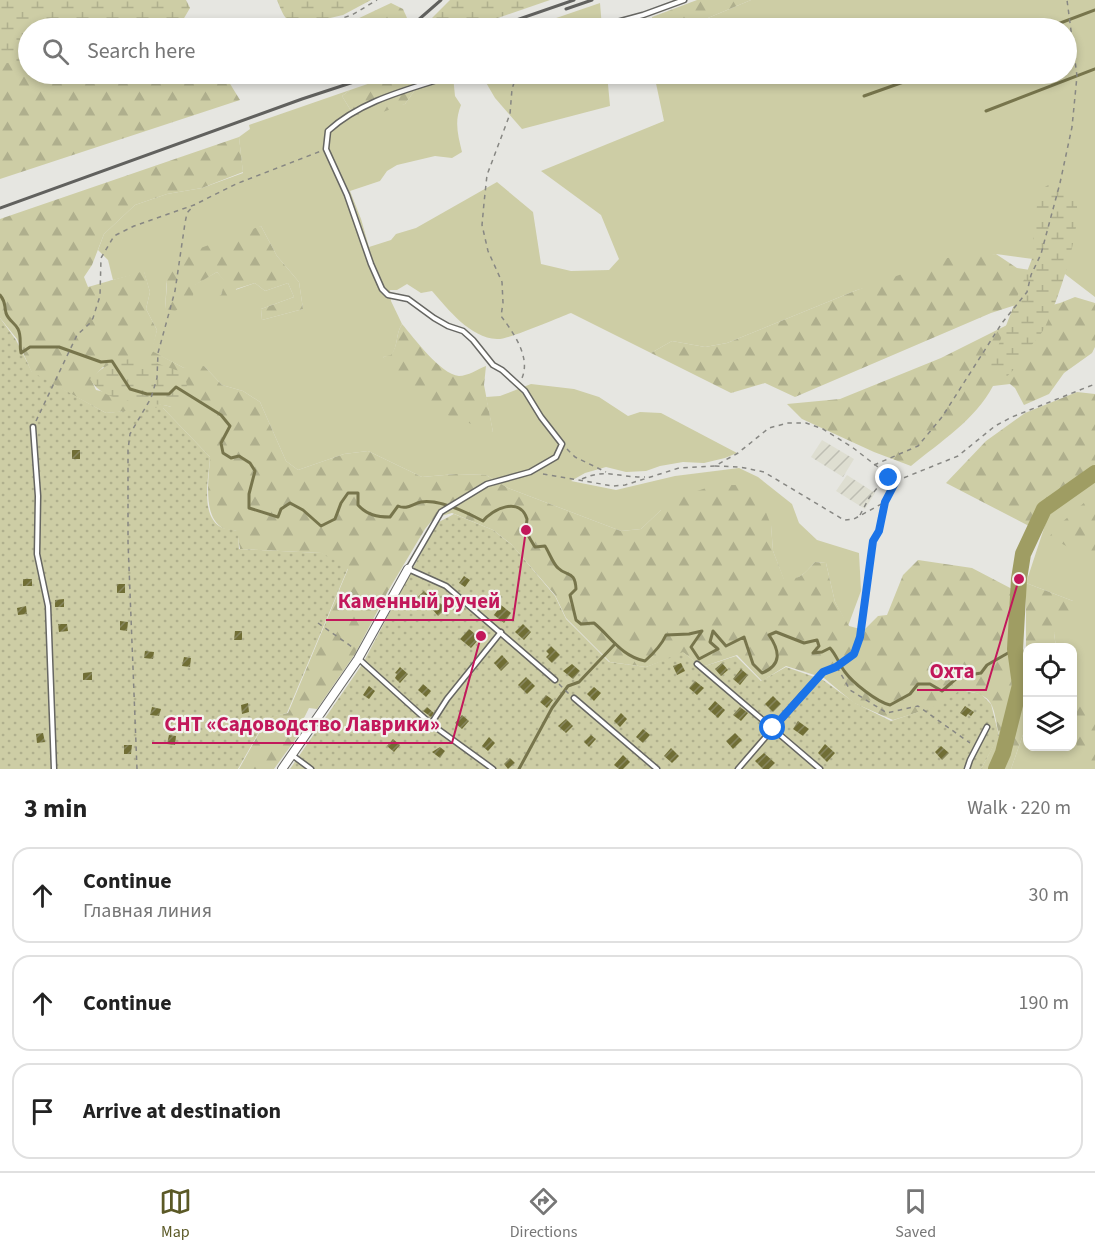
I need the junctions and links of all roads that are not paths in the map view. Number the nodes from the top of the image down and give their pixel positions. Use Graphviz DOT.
graph roads {
  1 [pos="684,0"];
  2 [pos="632,18"];
  3 [pos="427,84"];
  4 [pos="33,427"];
  5 [pos="408,569"];
  6 [pos="501,632"];
  7 [pos="359,656"];
  8 [pos="697,664"];
  9 [pos="555,680"];
  10 [pos="802,695"];
  11 [pos="574,698"];
  12 [pos="431,723"];
  13 [pos="987,727"];
  14 [pos="773,728"];
  15 [pos="292,754"];
  16 [pos="54,769"];
  17 [pos="282,769"];
  18 [pos="311,769"];
  19 [pos="493,769"];
  20 [pos="657,769"];
  21 [pos="738,769"];
  22 [pos="820,769"];
  23 [pos="967,769"];
  1 -- 2 [label="lane"];
  3 -- 5 [label="lane"];
  4 -- 16 [label="lane"];
  5 -- 6 [label="lane"];
  5 -- 7 [label="street"];
  6 -- 9 [label="lane"];
  6 -- 12 [label="lane"];
  7 -- 12 [label="lane"];
  7 -- 15 [label="street"];
  8 -- 14 [label="lane"];
  10 -- 14 [label="lane"];
  11 -- 20 [label="lane"];
  12 -- 19 [label="lane"];
  13 -- 23 [label="lane"];
  14 -- 21 [label="lane"];
  14 -- 22 [label="lane"];
  15 -- 17 [label="street"];
  15 -- 18 [label="lane"];
}
